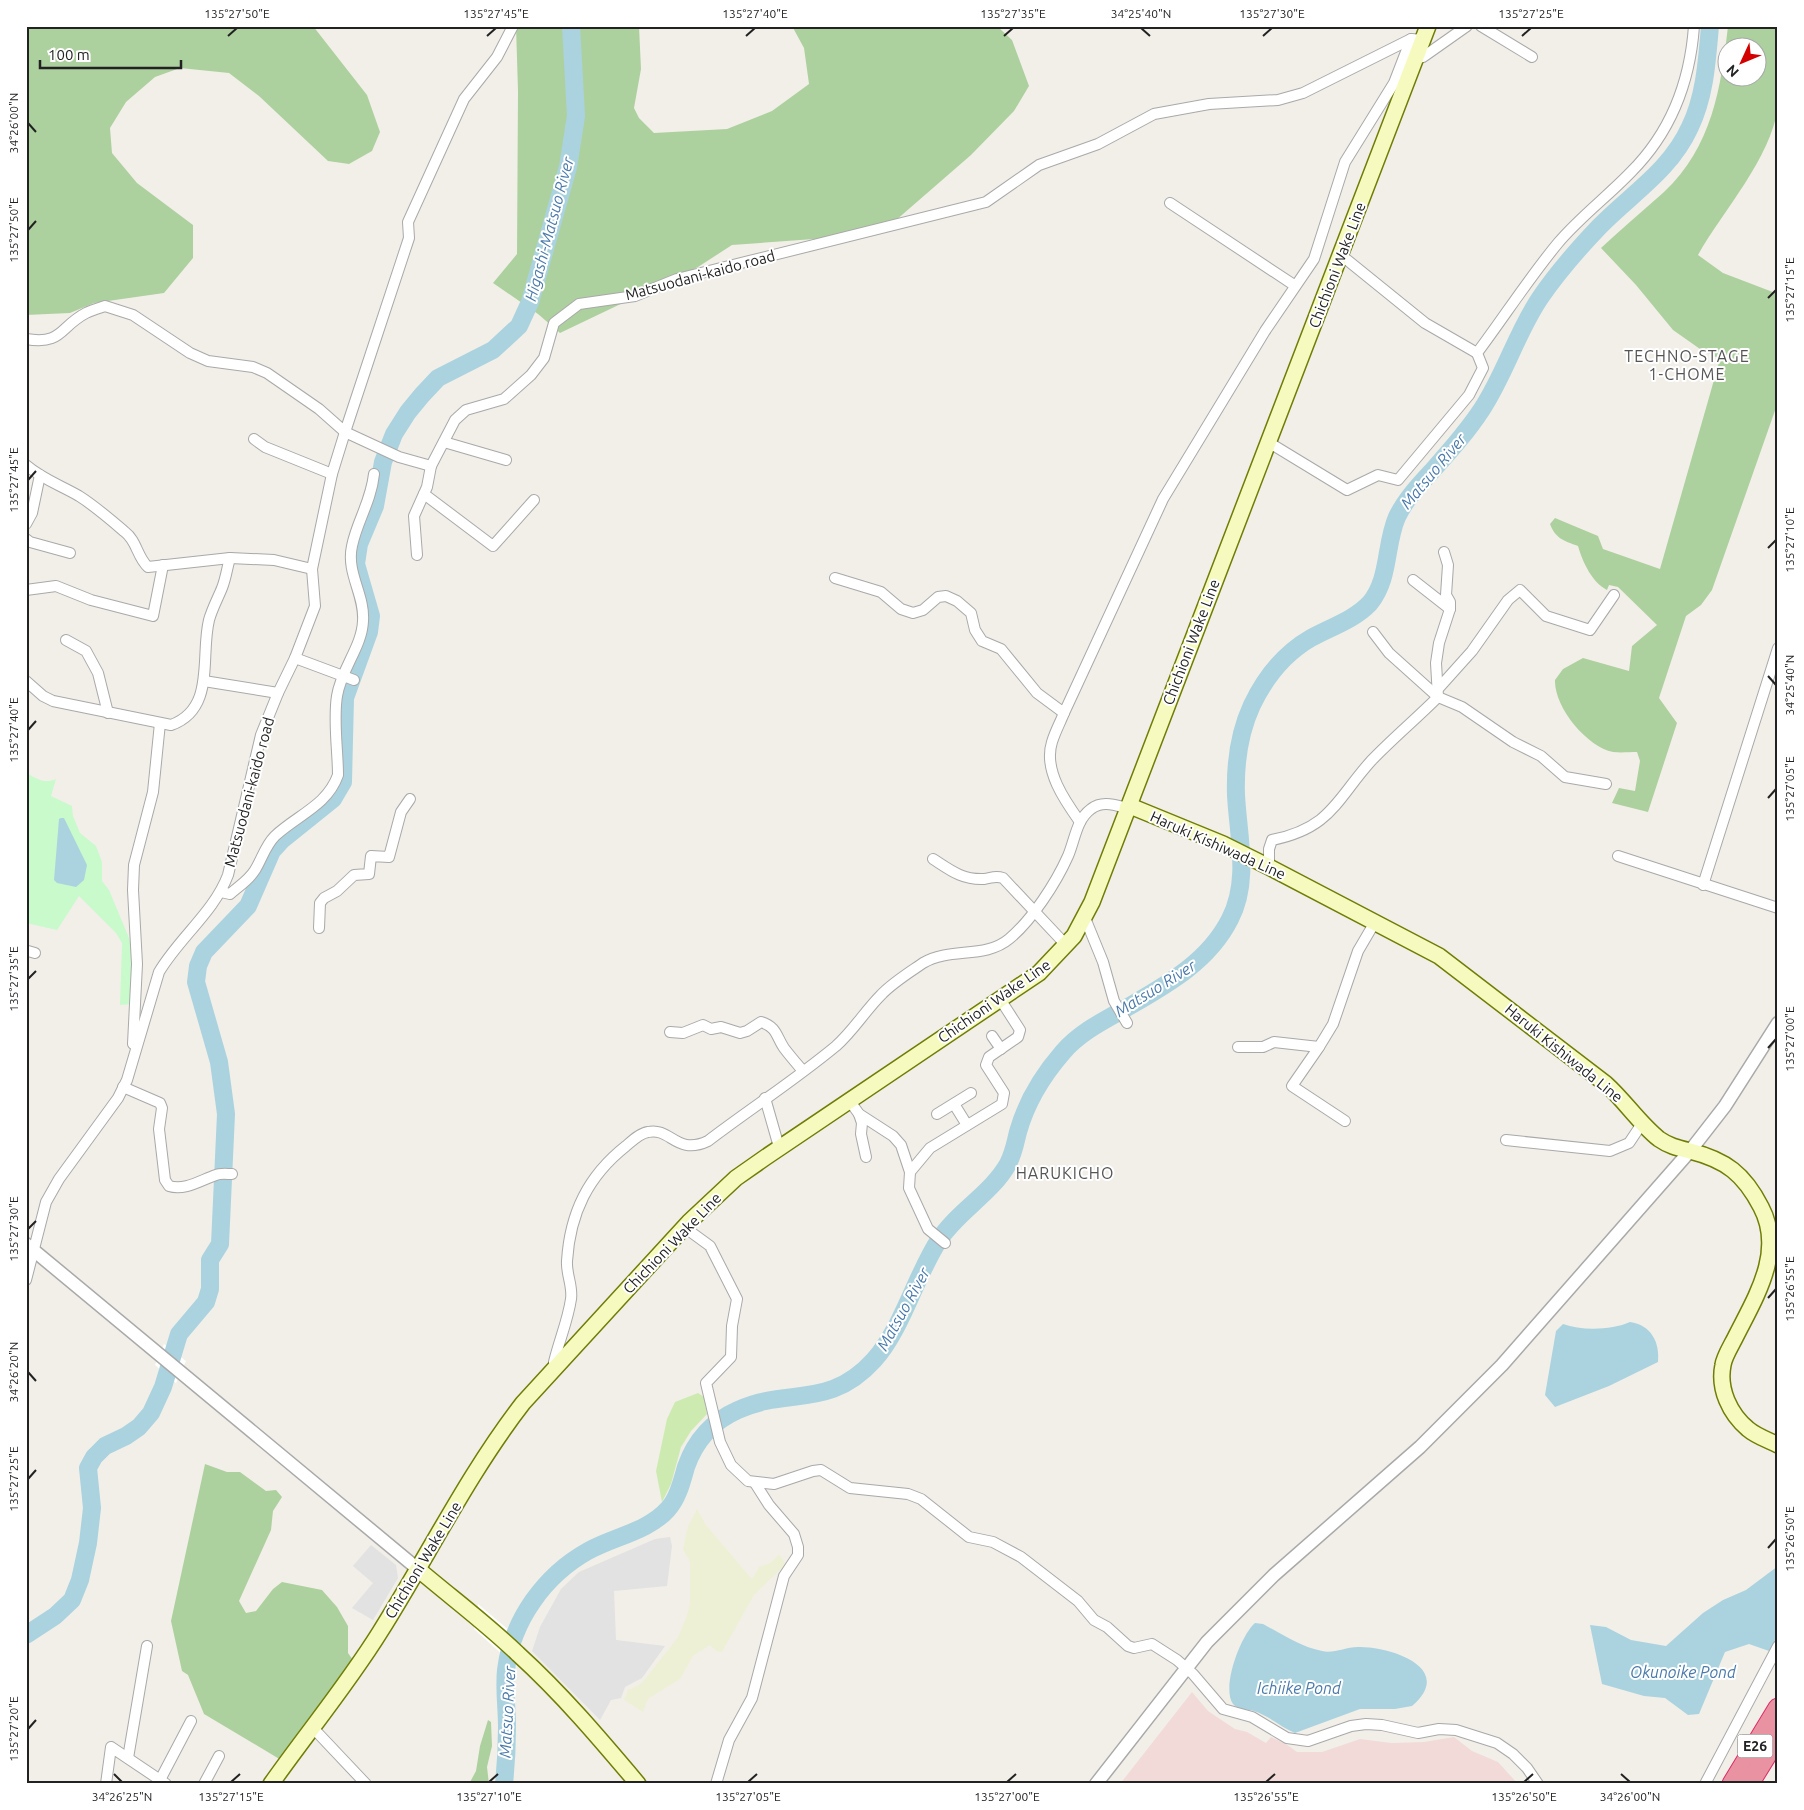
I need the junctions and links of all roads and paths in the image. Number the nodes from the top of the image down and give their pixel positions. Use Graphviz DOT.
graph roads {
  1 [pos="513,26"];
  2 [pos="1467,26"];
  3 [pos="1481,26"];
  4 [pos="1694,26"];
  5 [pos="1421,35"];
  6 [pos="1532,57"];
  7 [pos="1416,58"];
  8 [pos="1170,204"];
  9 [pos="1341,255"];
  10 [pos="1294,285"];
  11 [pos="26,340"];
  12 [pos="1477,353"];
  13 [pos="345,432"];
  14 [pos="254,439"];
  15 [pos="444,442"];
  16 [pos="1268,442"];
  17 [pos="506,460"];
  18 [pos="26,465"];
  19 [pos="431,466"];
  20 [pos="332,474"];
  21 [pos="374,474"];
  22 [pos="40,475"];
  23 [pos="424,494"];
  24 [pos="534,500"];
  25 [pos="26,524"];
  26 [pos="26,539"];
  27 [pos="1444,552"];
  28 [pos="70,553"];
  29 [pos="417,555"];
  30 [pos="230,558"];
  31 [pos="163,566"];
  32 [pos="312,569"];
  33 [pos="836,578"];
  34 [pos="1413,580"];
  35 [pos="26,590"];
  36 [pos="1614,595"];
  37 [pos="1450,609"];
  38 [pos="1373,632"];
  39 [pos="66,640"];
  40 [pos="1778,648"];
  41 [pos="295,658"];
  42 [pos="348,678"];
  43 [pos="26,681"];
  44 [pos="204,681"];
  45 [pos="278,693"];
  46 [pos="1437,694"];
  47 [pos="108,713"];
  48 [pos="1064,713"];
  49 [pos="160,723"];
  50 [pos="1606,784"];
  51 [pos="410,799"];
  52 [pos="1127,808"];
  53 [pos="1080,822"];
  54 [pos="1618,856"];
  55 [pos="933,859"];
  56 [pos="1264,865"];
  57 [pos="1703,885"];
  58 [pos="221,892"];
  59 [pos="1778,908"];
  60 [pos="1035,910"];
  61 [pos="1085,918"];
  62 [pos="1375,922"];
  63 [pos="318,928"];
  64 [pos="1067,946"];
  65 [pos="1000,999"];
  66 [pos="1126,1022"];
  67 [pos="1778,1023"];
  68 [pos="670,1032"];
  69 [pos="992,1036"];
  70 [pos="1238,1048"];
  71 [pos="1319,1048"];
  72 [pos="1001,1049"];
  73 [pos="132,1060"];
  74 [pos="803,1071"];
  75 [pos="124,1087"];
  76 [pos="972,1093"];
  77 [pos="765,1098"];
  78 [pos="849,1100"];
  79 [pos="954,1104"];
  80 [pos="859,1114"];
  81 [pos="937,1114"];
  82 [pos="1345,1121"];
  83 [pos="1643,1122"];
  84 [pos="967,1125"];
  85 [pos="1506,1140"];
  86 [pos="779,1148"];
  87 [pos="1690,1151"];
  88 [pos="866,1156"];
  89 [pos="910,1172"];
  90 [pos="232,1174"];
  91 [pos="684,1227"];
  92 [pos="945,1243"];
  93 [pos="30,1247"];
  94 [pos="26,1280"];
  95 [pos="556,1367"];
  96 [pos="1778,1445"];
  97 [pos="755,1483"];
  98 [pos="419,1570"];
  99 [pos="148,1646"];
  100 [pos="1778,1646"];
  101 [pos="1186,1668"];
  102 [pos="1778,1708"];
  103 [pos="191,1721"];
  104 [pos="314,1728"];
  105 [pos="1778,1737"];
  106 [pos="220,1756"];
  107 [pos="128,1758"];
  108 [pos="163,1782"];
  109 [pos="106,1784"];
  110 [pos="204,1784"];
  111 [pos="271,1784"];
  112 [pos="366,1784"];
  113 [pos="638,1784"];
  114 [pos="716,1784"];
  115 [pos="1096,1784"];
  116 [pos="1538,1784"];
  117 [pos="1705,1784"];
  118 [pos="1732,1784"];
  119 [pos="1749,1784"];
  1 -- 13 [label="street, Matsuodani-kaido road"];
  2 -- 7 [label="street"];
  3 -- 6 [label="street"];
  4 -- 12 [label="street"];
  5 -- 7 [label="main road, Chichioni Wake Line"];
  5 -- 10 [label="street"];
  5 -- 15 [label="street, Matsuodani-kaido road"];
  7 -- 9 [label="main road, Chichioni Wake Line"];
  8 -- 10 [label="street"];
  9 -- 12 [label="street"];
  9 -- 16 [label="main road, Chichioni Wake Line"];
  10 -- 48 [label="street"];
  11 -- 13 [label="street"];
  12 -- 16 [label="street"];
  13 -- 19 [label="street"];
  13 -- 20 [label="street, Matsuodani-kaido road"];
  14 -- 20 [label="street"];
  15 -- 17 [label="street"];
  15 -- 19 [label="street, Matsuodani-kaido road"];
  16 -- 52 [label="main road, Chichioni Wake Line"];
  18 -- 22 [label="street"];
  19 -- 23 [label="street, Matsuodani-kaido road"];
  20 -- 32 [label="street, Matsuodani-kaido road"];
  21 -- 42 [label="street"];
  22 -- 25 [label="street"];
  22 -- 31 [label="street"];
  23 -- 24 [label="street"];
  23 -- 29 [label="street, Matsuodani-kaido road"];
  26 -- 28 [label="street"];
  27 -- 37 [label="street"];
  30 -- 31 [label="street"];
  30 -- 32 [label="street"];
  30 -- 44 [label="street"];
  31 -- 35 [label="street"];
  32 -- 41 [label="street, Matsuodani-kaido road"];
  33 -- 48 [label="street"];
  34 -- 37 [label="street"];
  36 -- 46 [label="street"];
  37 -- 46 [label="street"];
  38 -- 46 [label="street"];
  39 -- 47 [label="street"];
  40 -- 57 [label="street"];
  41 -- 42 [label="street"];
  41 -- 45 [label="street, Matsuodani-kaido road"];
  42 -- 58 [label="street"];
  43 -- 47 [label="street"];
  44 -- 45 [label="street"];
  44 -- 49 [label="street"];
  45 -- 58 [label="street, Matsuodani-kaido road"];
  46 -- 50 [label="street"];
  46 -- 56 [label="street"];
  47 -- 49 [label="street"];
  48 -- 53 [label="street"];
  49 -- 73 [label="street"];
  51 -- 63 [label="street"];
  52 -- 53 [label="street"];
  52 -- 56 [label="main road, Haruki Kishiwada Line"];
  52 -- 61 [label="main road, Chichioni Wake Line"];
  53 -- 60 [label="street"];
  54 -- 57 [label="street"];
  55 -- 60 [label="street"];
  56 -- 62 [label="main road, Haruki Kishiwada Line"];
  57 -- 59 [label="street"];
  58 -- 73 [label="street, Matsuodani-kaido road"];
  60 -- 64 [label="street"];
  60 -- 74 [label="street"];
  61 -- 64 [label="main road, Chichioni Wake Line"];
  61 -- 66 [label="street"];
  62 -- 71 [label="street"];
  62 -- 83 [label="main road, Haruki Kishiwada Line"];
  64 -- 65 [label="main road, Chichioni Wake Line"];
  65 -- 72 [label="street"];
  65 -- 78 [label="main road, Chichioni Wake Line"];
  67 -- 87 [label="street"];
  68 -- 74 [label="street"];
  69 -- 72 [label="street"];
  70 -- 71 [label="street"];
  71 -- 82 [label="street"];
  72 -- 84 [label="street"];
  73 -- 75 [label="street, Matsuodani-kaido road"];
  74 -- 77 [label="street"];
  75 -- 90 [label="street"];
  75 -- 93 [label="street, Matsuodani-kaido road"];
  76 -- 79 [label="street"];
  77 -- 86 [label="street"];
  77 -- 95 [label="street"];
  78 -- 80 [label="street"];
  78 -- 86 [label="main road, Chichioni Wake Line"];
  79 -- 81 [label="street"];
  79 -- 84 [label="street"];
  80 -- 88 [label="street"];
  80 -- 89 [label="street"];
  83 -- 85 [label="street"];
  83 -- 87 [label="main road, Haruki Kishiwada Line"];
  84 -- 89 [label="street"];
  86 -- 91 [label="main road, Chichioni Wake Line"];
  87 -- 96 [label="main road, Haruki Kishiwada Line"];
  87 -- 101 [label="street"];
  89 -- 92 [label="street"];
  91 -- 95 [label="main road, Chichioni Wake Line"];
  91 -- 97 [label="street"];
  93 -- 94 [label="street, Matsuodani-kaido road"];
  93 -- 98 [label="street"];
  95 -- 98 [label="main road, Chichioni Wake Line"];
  97 -- 101 [label="street"];
  97 -- 114 [label="street"];
  98 -- 104 [label="main road, Chichioni Wake Line"];
  98 -- 113 [label="main road"];
  99 -- 107 [label="street"];
  100 -- 117 [label="street"];
  101 -- 115 [label="street"];
  101 -- 116 [label="street"];
  102 -- 118 [label="highway, E26"];
  103 -- 108 [label="street"];
  104 -- 111 [label="main road, Chichioni Wake Line"];
  104 -- 112 [label="street"];
  105 -- 119 [label="highway, E26"];
  106 -- 110 [label="street"];
  107 -- 108 [label="street"];
  107 -- 109 [label="street"];
}
